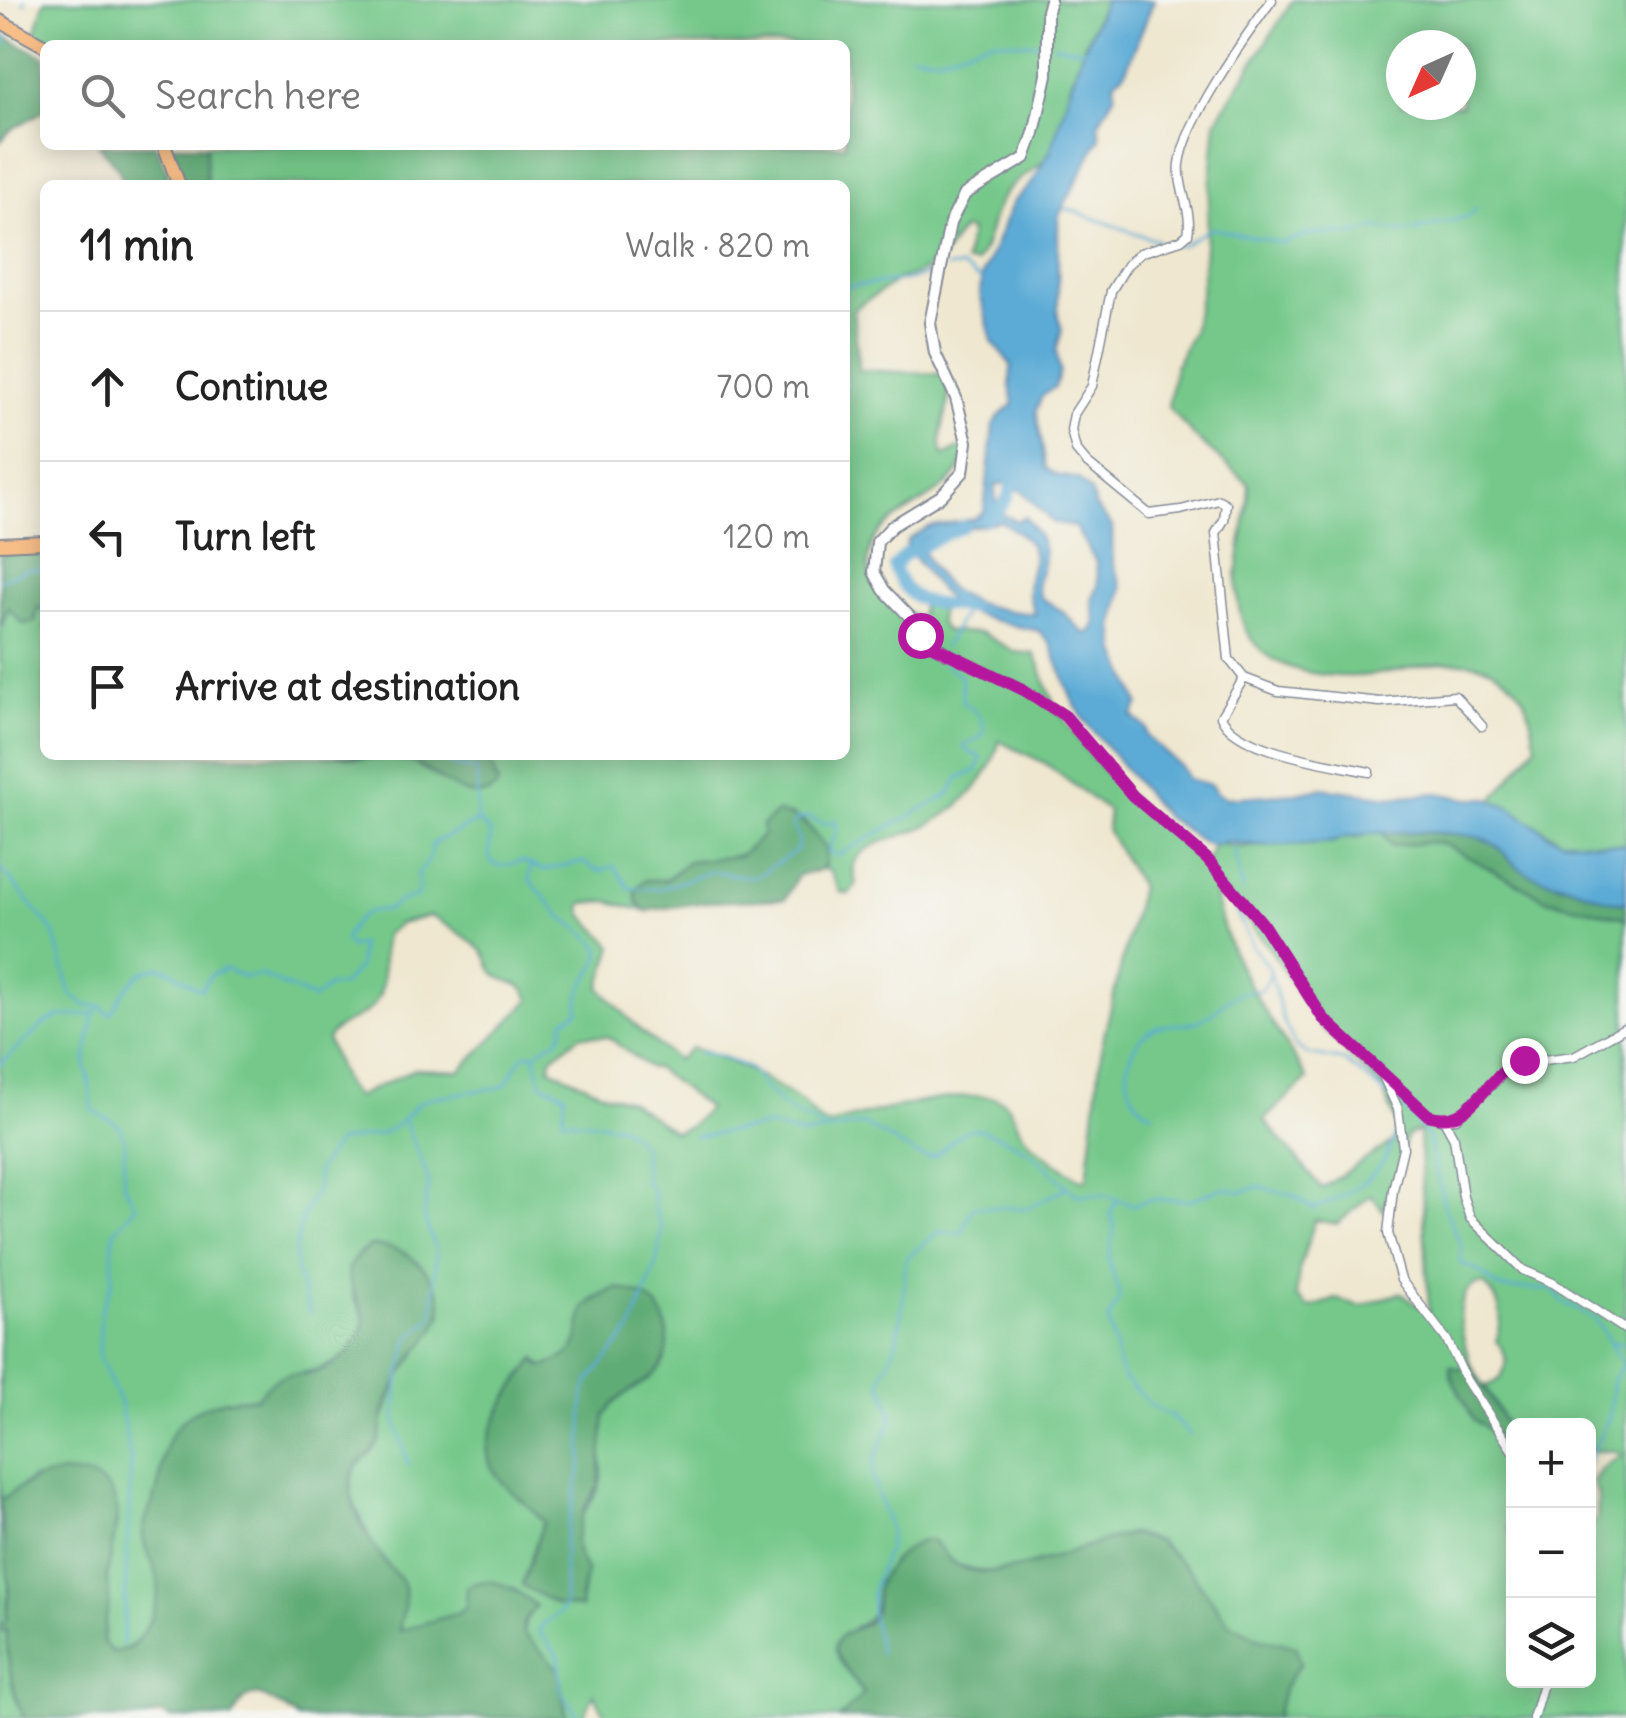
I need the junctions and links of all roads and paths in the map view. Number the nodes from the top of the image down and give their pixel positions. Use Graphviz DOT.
graph roads {
  1 [pos="1050,0"];
  2 [pos="1272,0"];
  3 [pos="0,22"];
  4 [pos="40,43"];
  5 [pos="166,150"];
  6 [pos="177,180"];
  7 [pos="40,542"];
  8 [pos="0,544"];
  9 [pos="943,651"];
  10 [pos="1244,678"];
  11 [pos="1482,726"];
  12 [pos="1369,772"];
  13 [pos="1626,1027"];
  14 [pos="1382,1074"];
  15 [pos="1444,1120"];
  16 [pos="1626,1330"];
  17 [pos="1506,1441"];
  18 [pos="1542,1688"];
  19 [pos="1533,1718"];
  1 -- 9 [label="street"];
  2 -- 10 [label="street"];
  3 -- 4 [label="main road"];
  5 -- 6 [label="main road"];
  7 -- 8 [label="main road"];
  9 -- 14 [label="street"];
  10 -- 11 [label="street"];
  10 -- 12 [label="street"];
  13 -- 15 [label="street"];
  14 -- 15 [label="street"];
  14 -- 17 [label="street"];
  15 -- 16 [label="street"];
  18 -- 19 [label="street"];
}
